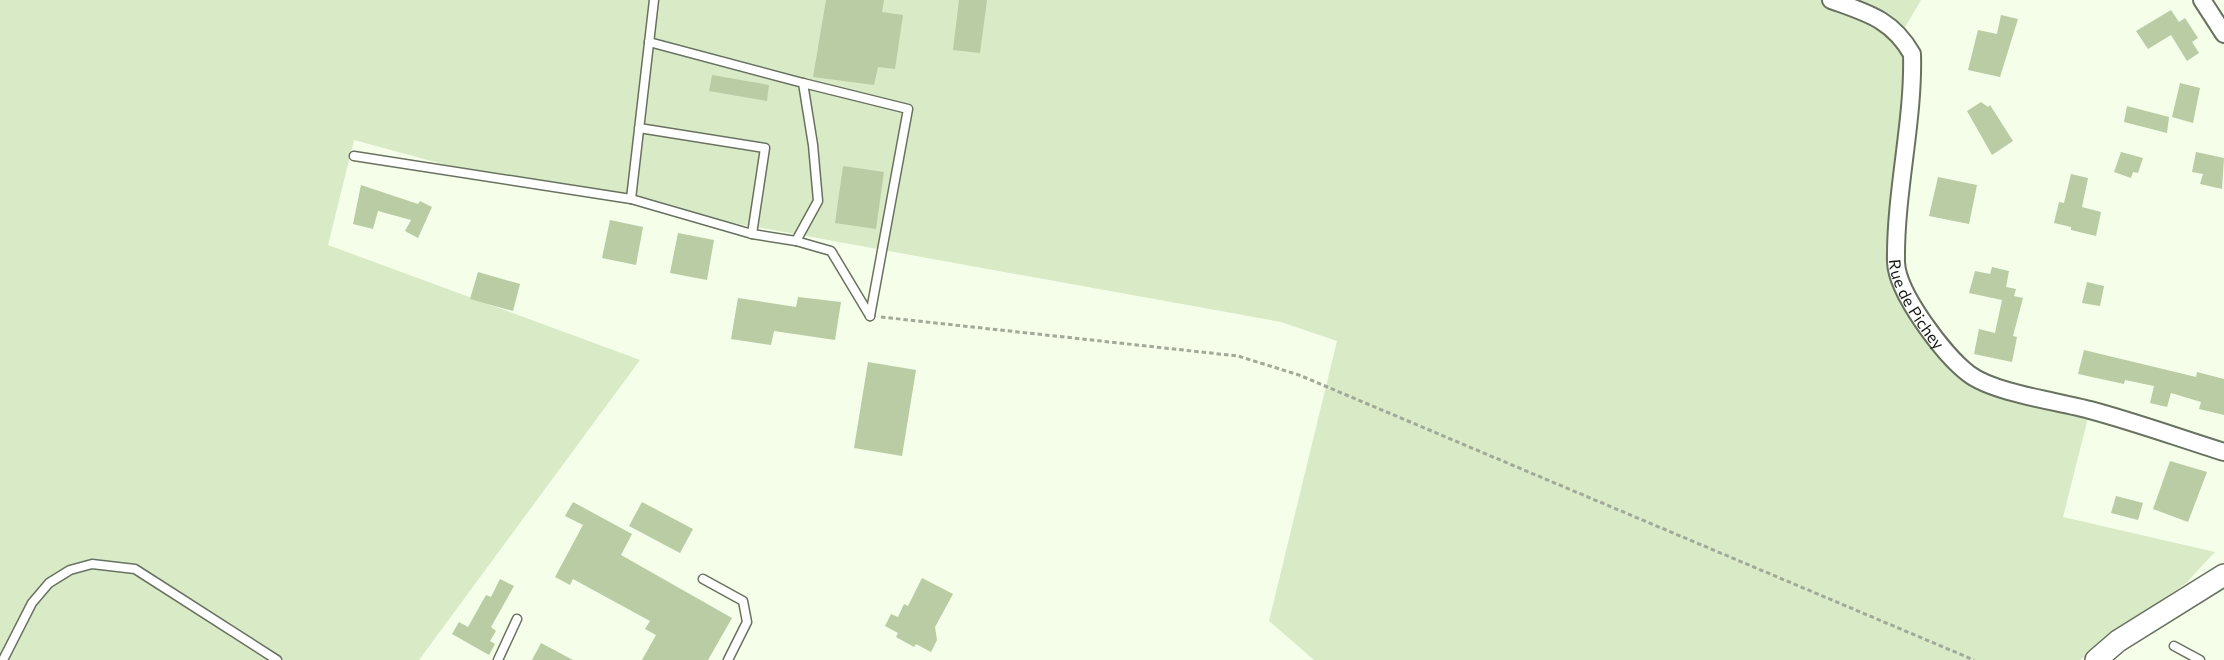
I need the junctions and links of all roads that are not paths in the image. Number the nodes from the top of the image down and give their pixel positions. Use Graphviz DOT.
graph roads {
  1 [pos="654,0"];
  2 [pos="1831,0"];
  3 [pos="2202,0"];
  4 [pos="2224,34"];
  5 [pos="649,42"];
  6 [pos="803,83"];
  7 [pos="639,128"];
  8 [pos="354,156"];
  9 [pos="631,199"];
  10 [pos="752,234"];
  11 [pos="796,242"];
  12 [pos="2224,452"];
  13 [pos="2224,575"];
  14 [pos="703,579"];
  15 [pos="517,619"];
  16 [pos="2175,646"];
  17 [pos="3,660"];
  18 [pos="277,660"];
  19 [pos="498,660"];
  20 [pos="728,660"];
  21 [pos="2096,660"];
  22 [pos="2200,660"];
  1 -- 5 [label="lane"];
  2 -- 12 [label="street, Rue de Pichey"];
  3 -- 4 [label="street"];
  5 -- 6 [label="lane"];
  5 -- 7 [label="lane"];
  6 -- 11 [label="lane"];
  6 -- 11 [label="lane"];
  7 -- 9 [label="lane"];
  7 -- 10 [label="lane"];
  8 -- 9 [label="lane"];
  9 -- 10 [label="lane"];
  10 -- 11 [label="lane"];
  13 -- 21 [label="street"];
  14 -- 20 [label="lane"];
  15 -- 19 [label="lane"];
  16 -- 22 [label="lane"];
  17 -- 18 [label="lane"];
}
